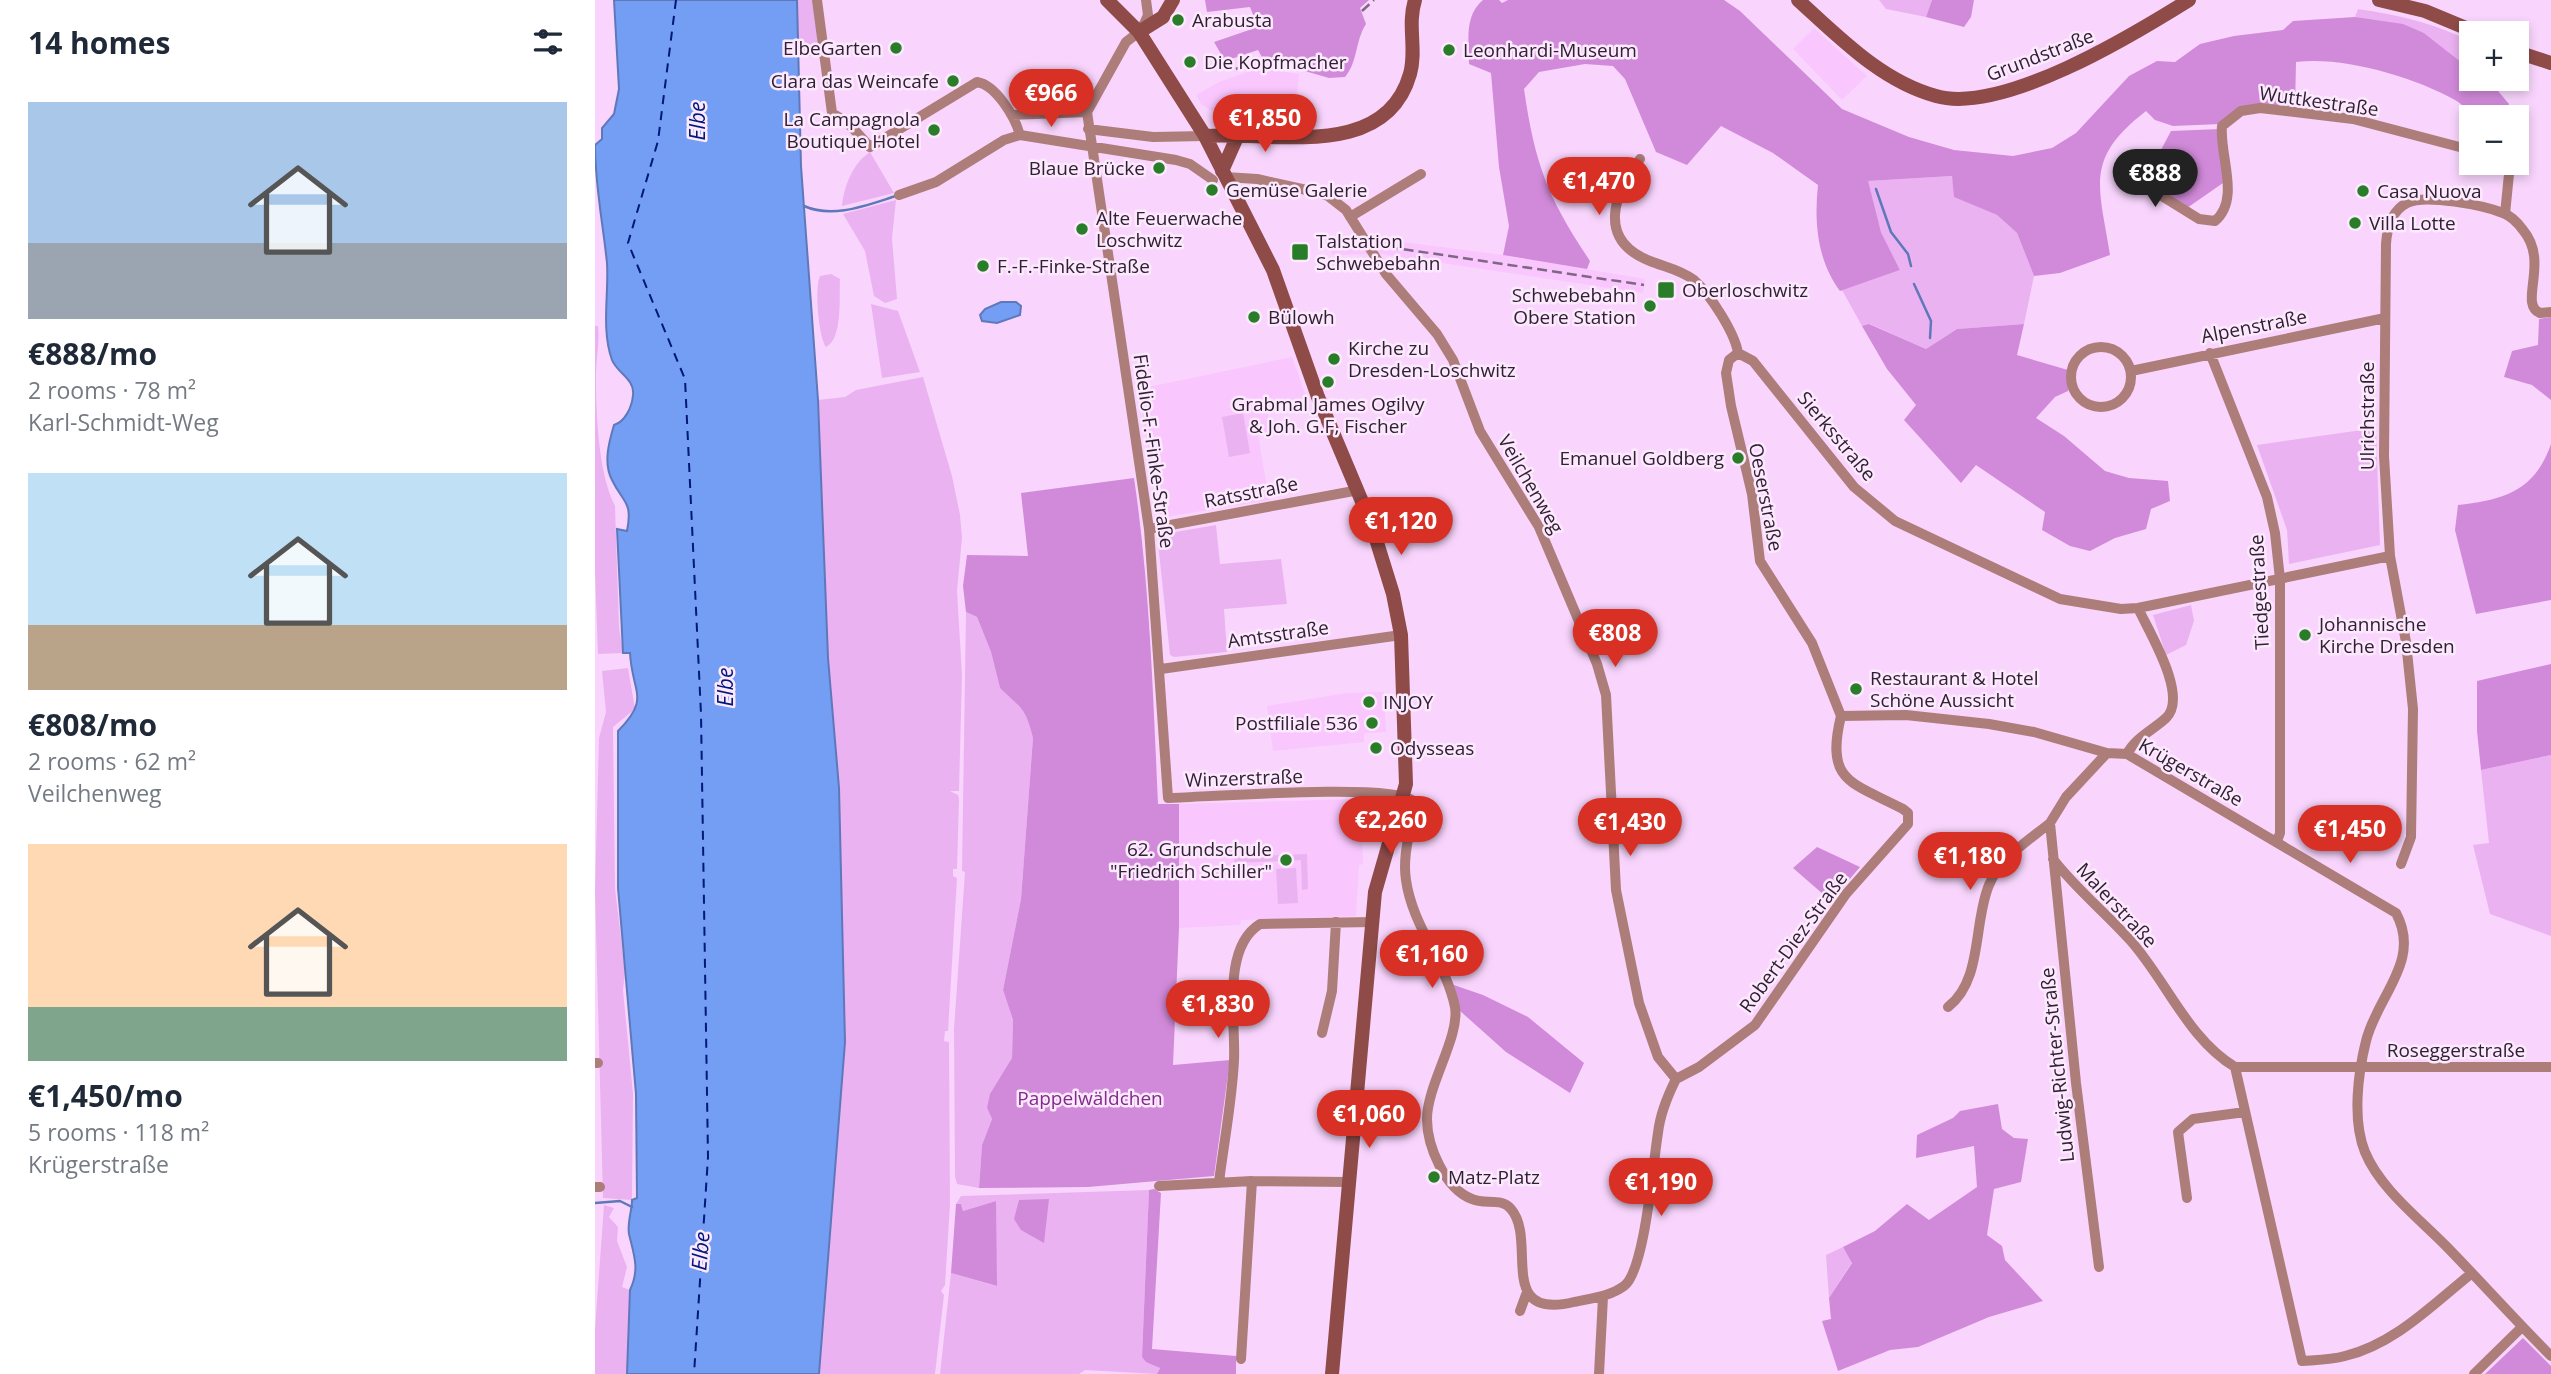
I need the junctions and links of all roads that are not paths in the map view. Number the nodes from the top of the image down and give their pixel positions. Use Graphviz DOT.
graph roads {
  1 [pos="817,0"];
  2 [pos="1107,0"];
  3 [pos="1146,0"];
  4 [pos="1173,0"];
  5 [pos="1415,0"];
  6 [pos="1798,0"];
  7 [pos="2189,0"];
  8 [pos="2379,0"];
  9 [pos="2459,25"];
  10 [pos="1139,32"];
  11 [pos="2529,56"];
  12 [pos="2551,62"];
  13 [pos="1087,112"];
  14 [pos="1013,116"];
  15 [pos="1088,130"];
  16 [pos="1020,135"];
  17 [pos="1238,135"];
  18 [pos="1205,136"];
  19 [pos="1090,146"];
  20 [pos="2459,147"];
  21 [pos="1640,159"];
  22 [pos="1421,174"];
  23 [pos="2128,175"];
  24 [pos="2509,175"];
  25 [pos="1220,176"];
  26 [pos="899,195"];
  27 [pos="2505,214"];
  28 [pos="1350,217"];
  29 [pos="2551,312"];
  30 [pos="2385,318"];
  31 [pos="1738,353"];
  32 [pos="2210,353"];
  33 [pos="2131,371"];
  34 [pos="1359,490"];
  35 [pos="1149,529"];
  36 [pos="2389,556"];
  37 [pos="2280,579"];
  38 [pos="2138,608"];
  39 [pos="1401,635"];
  40 [pos="1161,669"];
  41 [pos="1841,716"];
  42 [pos="2107,753"];
  43 [pos="2127,754"];
  44 [pos="1404,795"];
  45 [pos="1168,798"];
  46 [pos="2050,823"];
  47 [pos="2277,841"];
  48 [pos="2053,859"];
  49 [pos="2401,864"];
  50 [pos="1336,922"];
  51 [pos="1372,922"];
  52 [pos="1948,1007"];
  53 [pos="1322,1033"];
  54 [pos="2551,1067"];
  55 [pos="2235,1068"];
  56 [pos="2362,1068"];
  57 [pos="1676,1079"];
  58 [pos="2245,1112"];
  59 [pos="1252,1181"];
  60 [pos="1219,1182"];
  61 [pos="1348,1182"];
  62 [pos="1159,1186"];
  63 [pos="2187,1198"];
  64 [pos="2099,1267"];
  65 [pos="2472,1273"];
  66 [pos="1527,1292"];
  67 [pos="1603,1297"];
  68 [pos="1520,1311"];
  69 [pos="2522,1327"];
  70 [pos="2551,1356"];
  71 [pos="1241,1359"];
  72 [pos="1332,1374"];
  73 [pos="1599,1374"];
  74 [pos="2474,1374"];
  1 -- 14 [label="street"];
  2 -- 10 [label="main road"];
  3 -- 10 [label="street"];
  4 -- 10 [label="main road"];
  5 -- 17 [label="main road"];
  6 -- 7 [label="main road, Grundstraße"];
  8 -- 9 [label="main road"];
  10 -- 13 [label="street"];
  10 -- 18 [label="main road"];
  11 -- 12 [label="main road"];
  13 -- 14 [label="street"];
  13 -- 15 [label="street, Fidelio-F.-Finke-Straße"];
  14 -- 16 [label="street"];
  15 -- 18 [label="street"];
  15 -- 19 [label="street, Fidelio-F.-Finke-Straße"];
  16 -- 19 [label="street"];
  16 -- 26 [label="street"];
  17 -- 18 [label="main road"];
  17 -- 25 [label="main road"];
  18 -- 25 [label="main road"];
  19 -- 25 [label="street"];
  19 -- 35 [label="street, Fidelio-F.-Finke-Straße"];
  20 -- 23 [label="street, Wuttkestraße"];
  21 -- 31 [label="street, Sierksstraße"];
  22 -- 28 [label="street"];
  24 -- 27 [label="street"];
  25 -- 28 [label="street, Veilchenweg"];
  25 -- 34 [label="main road"];
  27 -- 29 [label="street"];
  27 -- 30 [label="street, Ulrichstraße"];
  28 -- 57 [label="street, Veilchenweg"];
  30 -- 32 [label="street, Alpenstraße"];
  30 -- 36 [label="street, Ulrichstraße"];
  31 -- 38 [label="street, Sierksstraße"];
  31 -- 41 [label="street, Oeserstraße"];
  32 -- 33 [label="street, Alpenstraße"];
  32 -- 37 [label="street, Tiedgestraße"];
  33 -- 33 [label="street"];
  34 -- 35 [label="street, Ratsstraße"];
  34 -- 39 [label="main road"];
  35 -- 40 [label="street, Fidelio-F.-Finke-Straße"];
  36 -- 37 [label="street"];
  36 -- 49 [label="street, Ulrichstraße"];
  37 -- 38 [label="street, Sierksstraße"];
  37 -- 47 [label="street, Tiedgestraße"];
  38 -- 43 [label="street"];
  39 -- 40 [label="street, Amtsstraße"];
  39 -- 44 [label="main road"];
  40 -- 45 [label="street, Fidelio-F.-Finke-Straße"];
  41 -- 42 [label="street, Krügerstraße"];
  41 -- 57 [label="street, Robert-Diez-Straße"];
  42 -- 43 [label="street, Krügerstraße"];
  42 -- 46 [label="street"];
  43 -- 47 [label="street, Krügerstraße"];
  44 -- 45 [label="street, Winzerstraße"];
  44 -- 51 [label="main road"];
  44 -- 66 [label="street"];
  46 -- 48 [label="street, Malerstraße"];
  46 -- 52 [label="street"];
  47 -- 56 [label="street, Krügerstraße"];
  48 -- 55 [label="street, Malerstraße"];
  48 -- 64 [label="street, Ludwig-Richter-Straße"];
  50 -- 51 [label="street"];
  50 -- 53 [label="street"];
  50 -- 60 [label="street"];
  51 -- 61 [label="main road"];
  54 -- 56 [label="street, Roseggerstraße"];
  55 -- 56 [label="street, Roseggerstraße"];
  55 -- 58 [label="street"];
  56 -- 65 [label="street, Krügerstraße"];
  57 -- 67 [label="street"];
  58 -- 63 [label="street"];
  58 -- 65 [label="street"];
  59 -- 60 [label="street"];
  59 -- 61 [label="street"];
  59 -- 71 [label="street"];
  60 -- 62 [label="street"];
  61 -- 72 [label="main road"];
  65 -- 69 [label="street, Krügerstraße"];
  66 -- 67 [label="street"];
  66 -- 68 [label="street"];
  67 -- 73 [label="street"];
  69 -- 70 [label="street, Krügerstraße"];
  69 -- 74 [label="street"];
}
